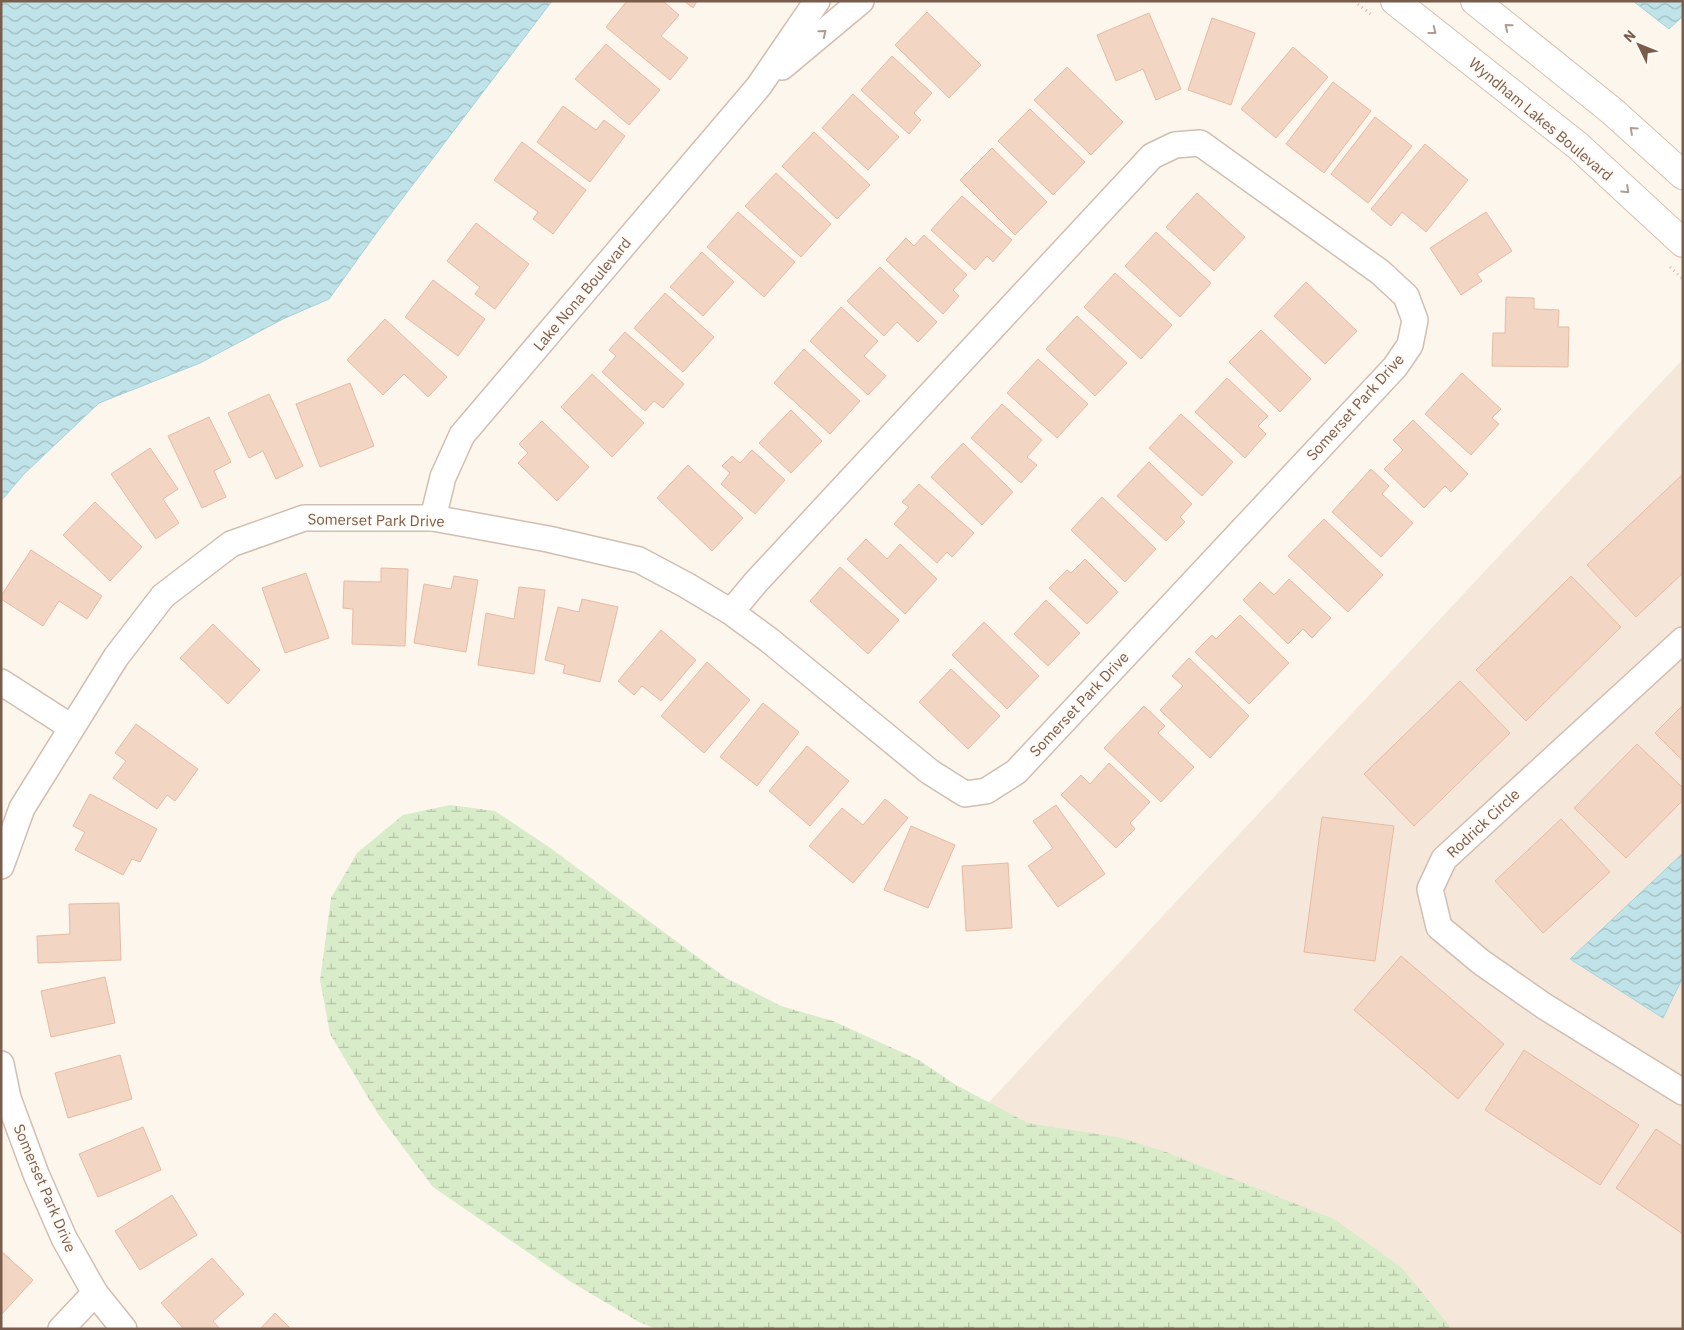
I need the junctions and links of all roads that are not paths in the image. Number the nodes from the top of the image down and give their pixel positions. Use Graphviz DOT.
graph roads {
  1 [pos="817,1"];
  2 [pos="861,1"];
  3 [pos="1395,1"];
  4 [pos="1475,1"];
  5 [pos="759,86"];
  6 [pos="1683,175"];
  7 [pos="1683,243"];
  8 [pos="434,518"];
  9 [pos="731,612"];
  10 [pos="1683,640"];
  11 [pos="1,682"];
  12 [pos="71,727"];
  13 [pos="1,866"];
  14 [pos="1,1064"];
  15 [pos="1683,1092"];
  16 [pos="95,1293"];
  17 [pos="61,1329"];
  18 [pos="124,1329"];
  1 -- 5 [label="street, Lake Nona Boulevard"];
  5 -- 2 [label="street, Lake Nona Boulevard, one-way"];
  3 -- 7 [label="street, Wyndham Lakes Boulevard, one-way"];
  6 -- 4 [label="street, one-way"];
  5 -- 8 [label="street, Lake Nona Boulevard"];
  8 -- 9 [label="street, Somerset Park Drive"];
  8 -- 12 [label="street, Somerset Park Drive"];
  9 -- 9 [label="street, Somerset Park Drive"];
  10 -- 15 [label="street, Rodrick Circle"];
  11 -- 12 [label="street"];
  12 -- 13 [label="street, Somerset Park Drive"];
  14 -- 16 [label="street, Somerset Park Drive"];
  16 -- 17 [label="street"];
  16 -- 18 [label="street, Somerset Park Drive"];
}
